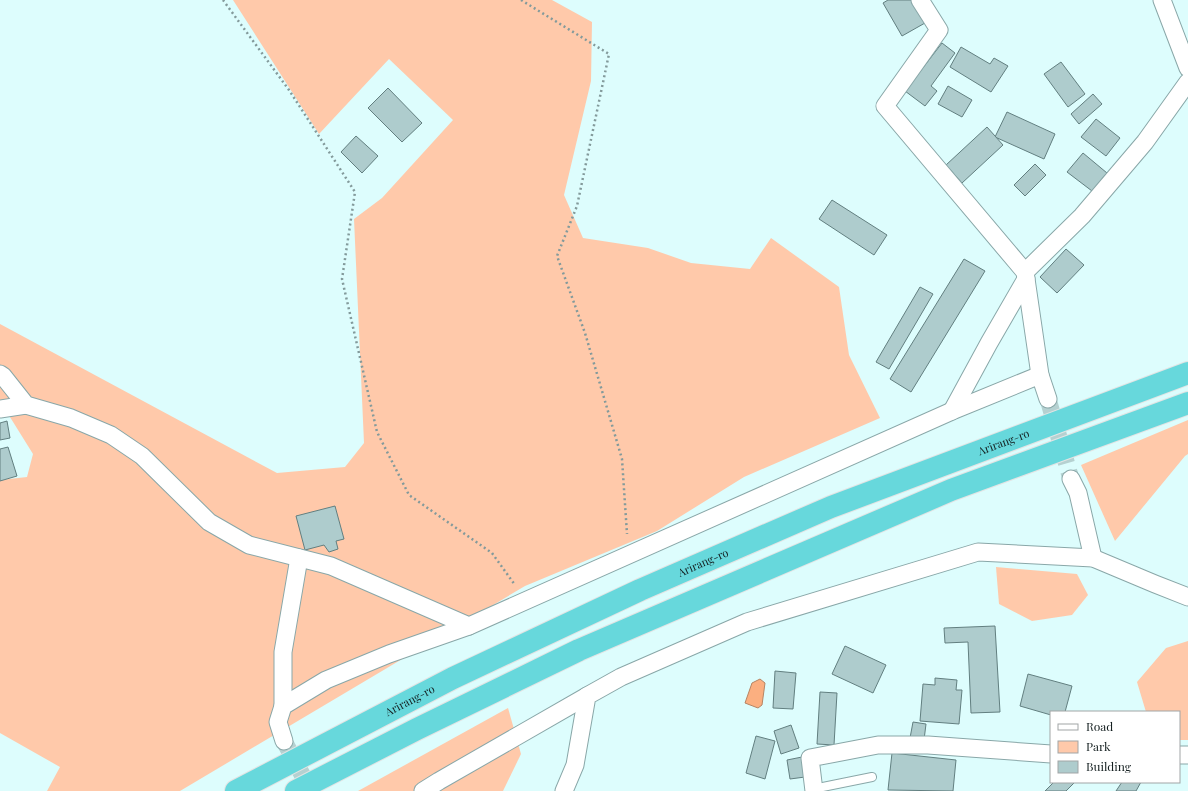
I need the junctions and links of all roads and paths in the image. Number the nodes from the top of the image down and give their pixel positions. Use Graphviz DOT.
graph roads {
  1 [pos="223,0"];
  2 [pos="521,0"];
  3 [pos="920,0"];
  4 [pos="1162,0"];
  5 [pos="1188,68"];
  6 [pos="1188,82"];
  7 [pos="1026,276"];
  8 [pos="1188,373"];
  9 [pos="0,374"];
  10 [pos="1040,375"];
  11 [pos="1048,399"];
  12 [pos="1188,402"];
  13 [pos="26,405"];
  14 [pos="0,409"];
  15 [pos="952,411"];
  16 [pos="1071,479"];
  17 [pos="629,554"];
  18 [pos="299,558"];
  19 [pos="1093,558"];
  20 [pos="1188,597"];
  21 [pos="526,600"];
  22 [pos="469,626"];
  23 [pos="587,696"];
  24 [pos="283,706"];
  25 [pos="284,741"];
  26 [pos="1050,754"];
  27 [pos="872,777"];
  28 [pos="813,790"];
  29 [pos="236,791"];
  30 [pos="296,791"];
  31 [pos="423,791"];
  32 [pos="564,791"];
  1 -- 21 [label="path"];
  2 -- 17 [label="path"];
  3 -- 7 [label="street"];
  4 -- 5 [label="street"];
  6 -- 7 [label="street"];
  7 -- 10 [label="street"];
  7 -- 15 [label="street"];
  8 -- 29 [label="highway, Arirang-ro"];
  9 -- 13 [label="street"];
  10 -- 11 [label="street"];
  10 -- 15 [label="street"];
  12 -- 30 [label="highway"];
  13 -- 14 [label="street"];
  13 -- 18 [label="street"];
  15 -- 17 [label="street"];
  16 -- 19 [label="street"];
  17 -- 21 [label="street"];
  18 -- 22 [label="street"];
  18 -- 24 [label="street"];
  19 -- 20 [label="street"];
  19 -- 23 [label="street"];
  21 -- 22 [label="street"];
  22 -- 24 [label="street"];
  23 -- 31 [label="street"];
  23 -- 32 [label="street"];
  24 -- 25 [label="street"];
  26 -- 28 [label="street"];
  27 -- 28 [label="lane"];
}
